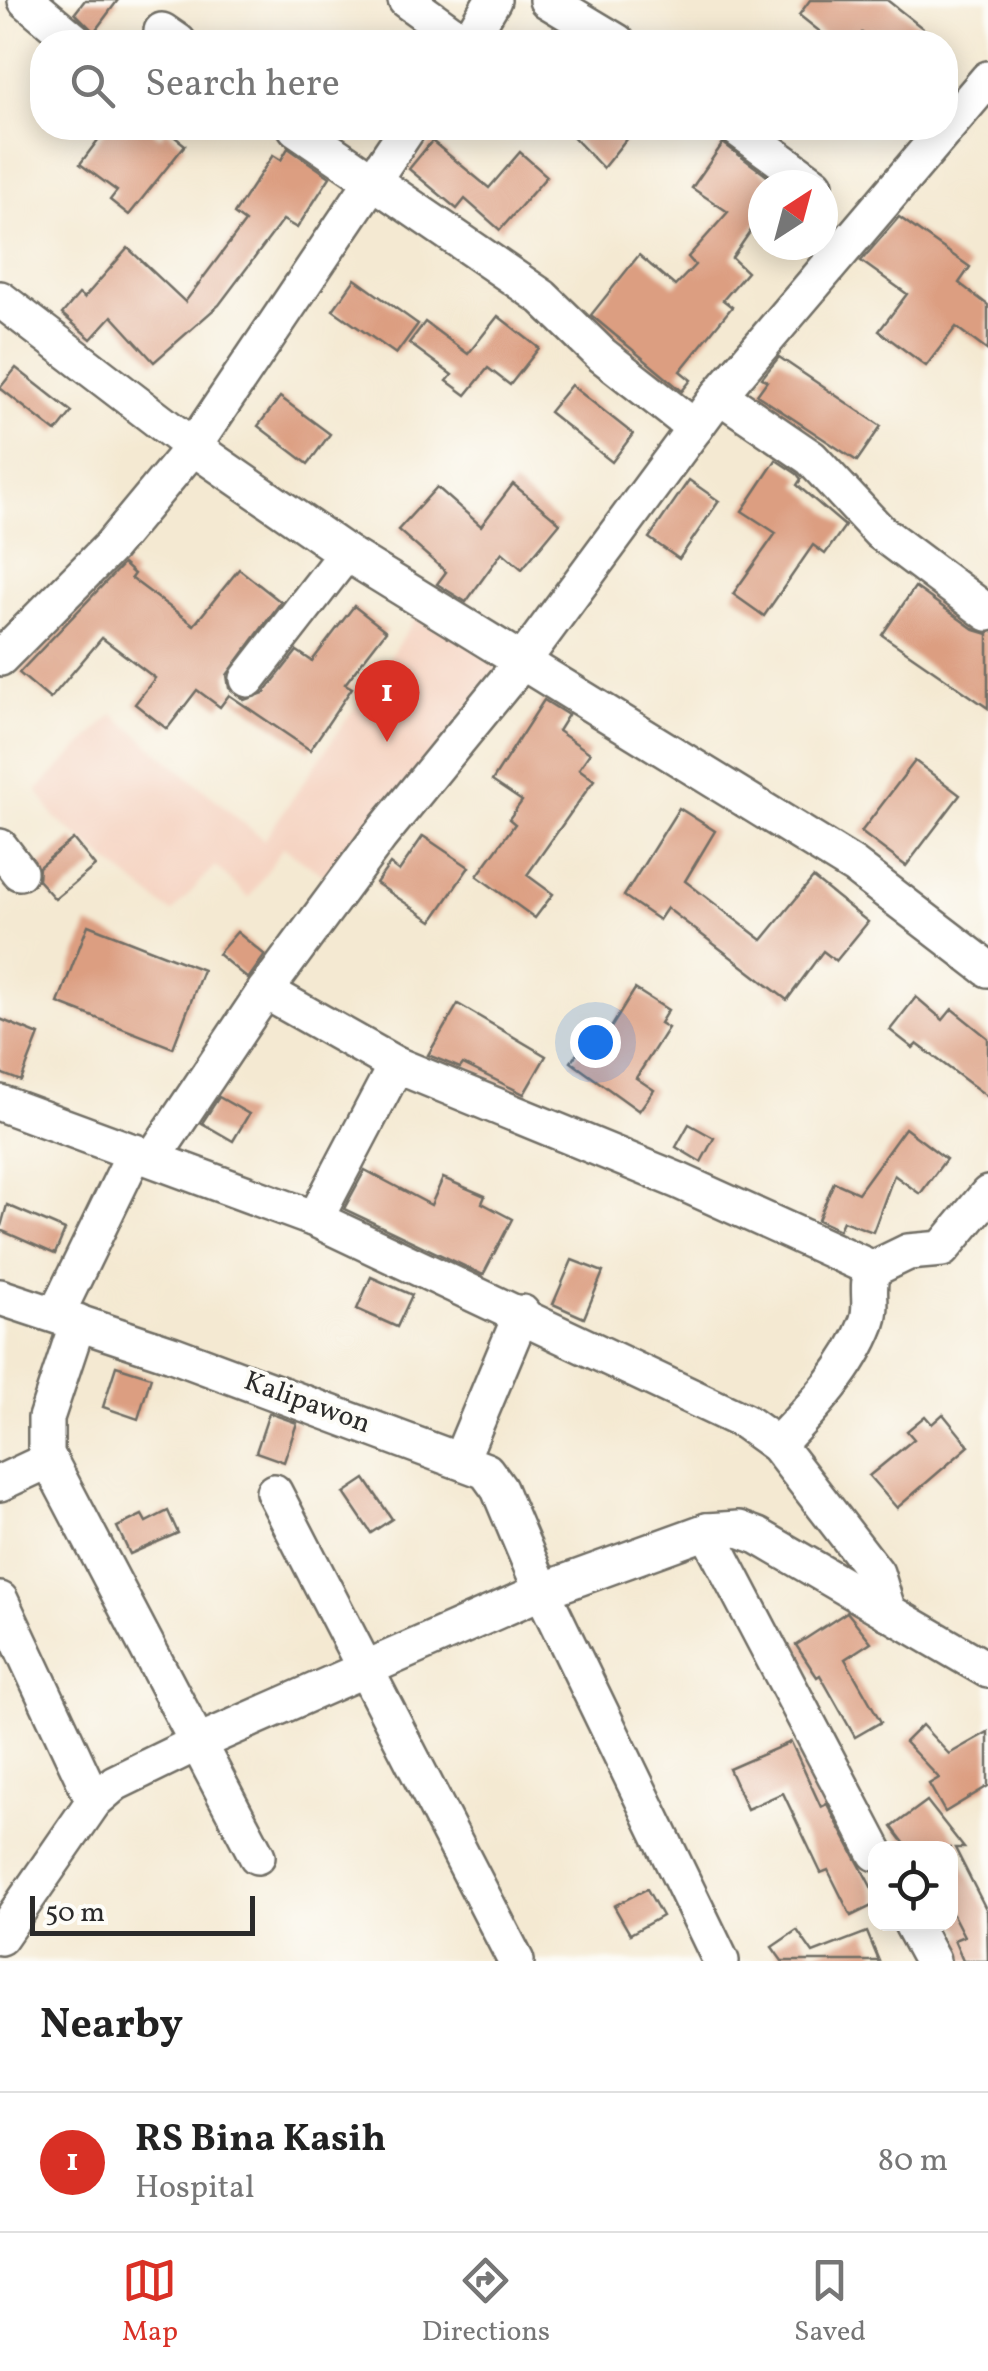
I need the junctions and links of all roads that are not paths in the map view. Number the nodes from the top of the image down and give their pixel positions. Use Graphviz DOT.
graph roads {
  1 [pos="26,0"];
  2 [pos="406,0"];
  3 [pos="493,0"];
  4 [pos="547,0"];
  5 [pos="62,30"];
  6 [pos="449,30"];
  7 [pos="474,30"];
  8 [pos="597,30"];
  9 [pos="988,80"];
  10 [pos="958,115"];
  11 [pos="312,140"];
  12 [pos="400,140"];
  13 [pos="753,140"];
  14 [pos="936,140"];
  15 [pos="795,170"];
  16 [pos="370,182"];
  17 [pos="838,201"];
  18 [pos="866,222"];
  19 [pos="0,299"];
  20 [pos="718,395"];
  21 [pos="695,428"];
  22 [pos="193,447"];
  23 [pos="346,553"];
  24 [pos="988,613"];
  25 [pos="0,658"];
  26 [pos="520,663"];
  27 [pos="248,678"];
  28 [pos="988,969"];
  29 [pos="265,991"];
  30 [pos="396,1065"];
  31 [pos="0,1103"];
  32 [pos="144,1155"];
  33 [pos="988,1194"];
  34 [pos="316,1219"];
  35 [pos="873,1269"];
  36 [pos="0,1297"];
  37 [pos="522,1313"];
  38 [pos="67,1319"];
  39 [pos="777,1445"];
  40 [pos="461,1459"];
  41 [pos="49,1460"];
  42 [pos="0,1483"];
  43 [pos="274,1492"];
  44 [pos="707,1531"];
  45 [pos="542,1591"];
  46 [pos="0,1600"];
  47 [pos="888,1612"];
  48 [pos="366,1668"];
  49 [pos="988,1670"];
  50 [pos="197,1743"];
  51 [pos="94,1801"];
  52 [pos="870,1841"];
  53 [pos="257,1856"];
  54 [pos="916,1931"];
  55 [pos="0,1937"];
  56 [pos="516,1961"];
  57 [pos="721,1961"];
  58 [pos="932,1961"];
  1 -- 5 [label="street"];
  2 -- 6 [label="street"];
  3 -- 7 [label="street"];
  4 -- 8 [label="street"];
  9 -- 10 [label="street"];
  11 -- 16 [label="street"];
  12 -- 16 [label="street"];
  13 -- 15 [label="street"];
  14 -- 18 [label="street"];
  16 -- 21 [label="street"];
  16 -- 22 [label="street"];
  17 -- 18 [label="street"];
  18 -- 20 [label="street"];
  19 -- 22 [label="street"];
  20 -- 21 [label="street"];
  20 -- 24 [label="street"];
  21 -- 26 [label="street"];
  22 -- 23 [label="street"];
  22 -- 25 [label="street"];
  23 -- 26 [label="street"];
  23 -- 27 [label="street"];
  26 -- 28 [label="street"];
  26 -- 29 [label="street"];
  29 -- 30 [label="street"];
  29 -- 32 [label="street"];
  30 -- 34 [label="street"];
  30 -- 35 [label="street"];
  31 -- 32 [label="street"];
  32 -- 34 [label="street"];
  32 -- 38 [label="street"];
  33 -- 35 [label="street"];
  34 -- 37 [label="street"];
  35 -- 39 [label="street"];
  36 -- 38 [label="street, Kalipawon"];
  37 -- 39 [label="street"];
  37 -- 40 [label="street"];
  38 -- 40 [label="street, Kalipawon"];
  38 -- 41 [label="street"];
  39 -- 47 [label="street"];
  40 -- 45 [label="street, Kalipawon"];
  41 -- 42 [label="street"];
  41 -- 50 [label="street"];
  43 -- 48 [label="street"];
  44 -- 45 [label="street"];
  44 -- 47 [label="street"];
  44 -- 52 [label="street"];
  45 -- 48 [label="street"];
  45 -- 57 [label="street, Kalipawon"];
  46 -- 51 [label="street"];
  47 -- 49 [label="street"];
  48 -- 50 [label="street"];
  48 -- 56 [label="street"];
  50 -- 51 [label="street"];
  50 -- 53 [label="street"];
  51 -- 55 [label="street"];
  54 -- 58 [label="street"];
}
